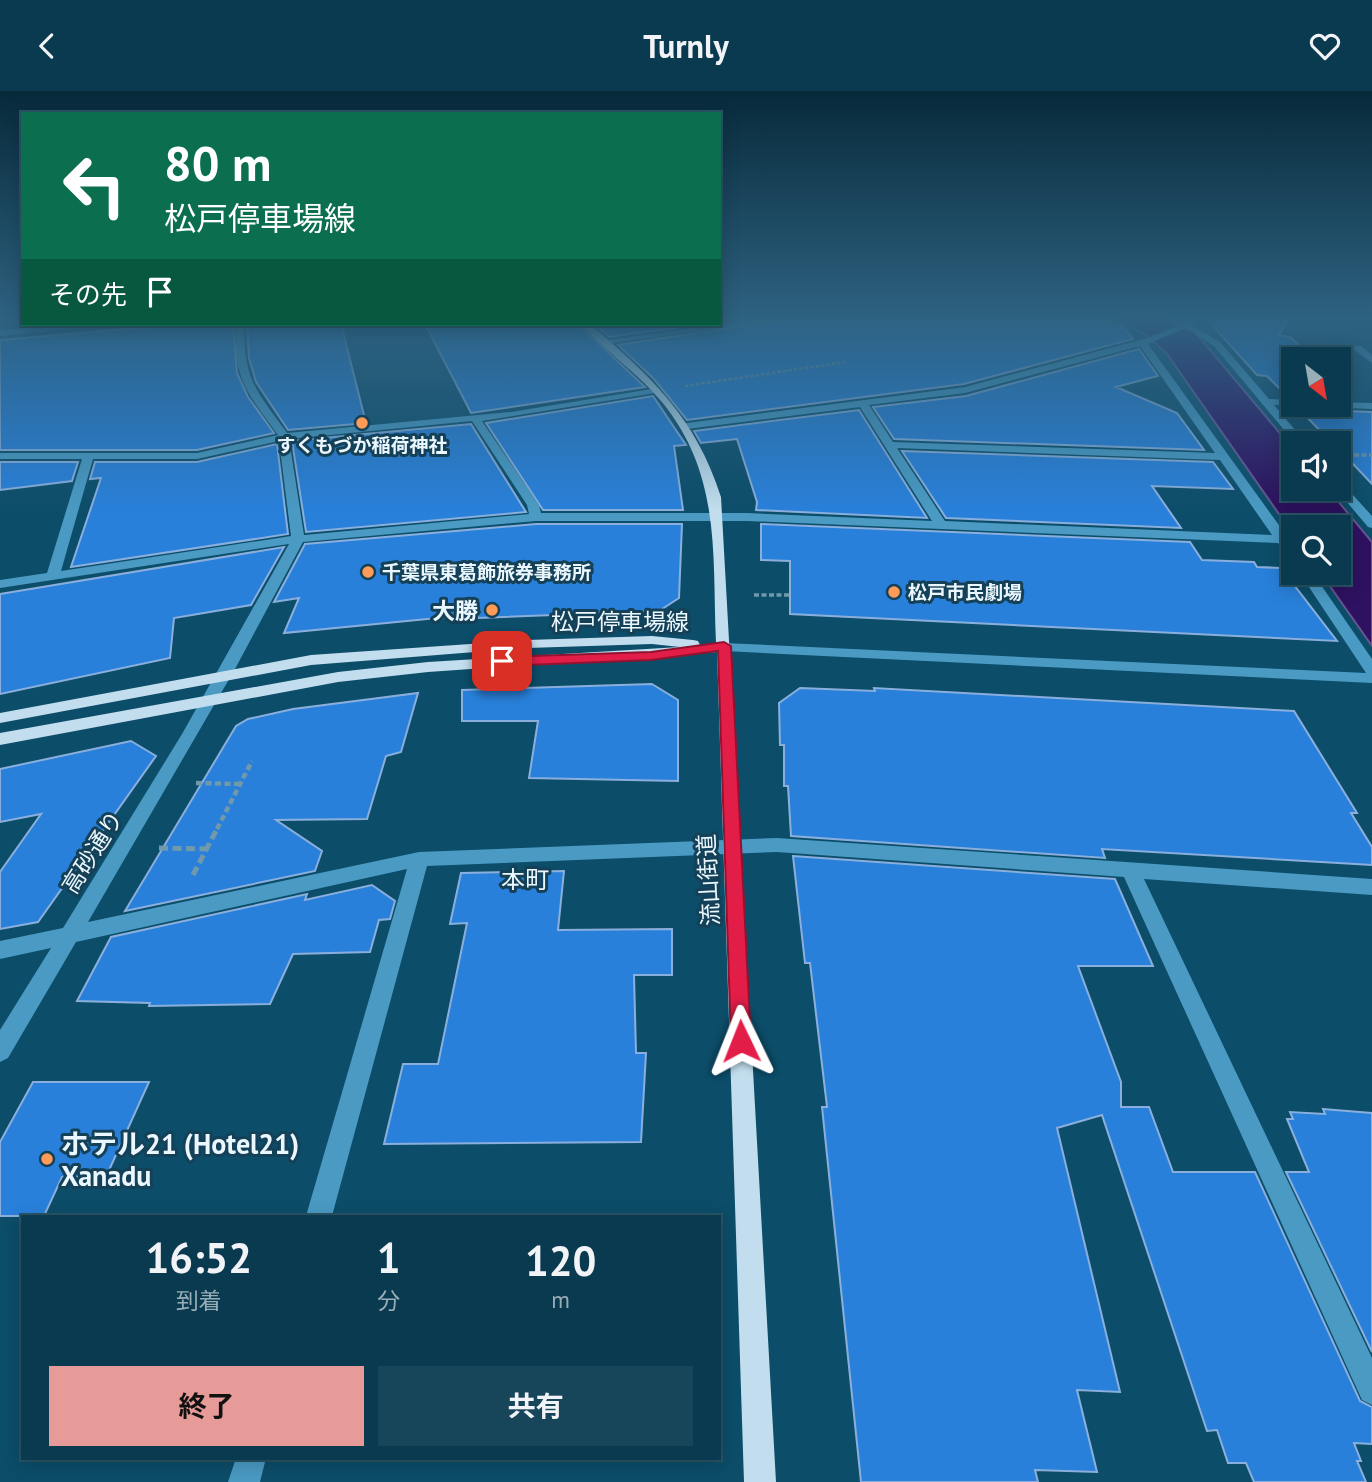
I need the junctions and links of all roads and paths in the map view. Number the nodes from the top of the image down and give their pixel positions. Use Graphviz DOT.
graph roads {
  1 [pos="246,381"];
  2 [pos="647,381"];
  3 [pos="717,381"];
  4 [pos="998,381"];
  5 [pos="1173,381"];
  6 [pos="1248,381"];
  7 [pos="656,390"];
  8 [pos="1265,402"];
  9 [pos="863,403"];
  10 [pos="1281,403"];
  11 [pos="1351,405"];
  12 [pos="1372,406"];
  13 [pos="476,419"];
  14 [pos="687,426"];
  15 [pos="1290,431"];
  16 [pos="283,435"];
  17 [pos="891,445"];
  18 [pos="1351,455"];
  19 [pos="1372,455"];
  20 [pos="0,456"];
  21 [pos="88,456"];
  22 [pos="1226,457"];
  23 [pos="1351,500"];
  24 [pos="536,517"];
  25 [pos="717,517"];
  26 [pos="1372,524"];
  27 [pos="941,526"];
  28 [pos="1281,536"];
  29 [pos="298,539"];
  30 [pos="1281,539"];
  31 [pos="53,576"];
  32 [pos="0,584"];
  33 [pos="1314,585"];
  34 [pos="754,595"];
  35 [pos="790,595"];
  36 [pos="724,646"];
  37 [pos="1372,670"];
  38 [pos="221,677"];
  39 [pos="1372,678"];
  40 [pos="207,701"];
  41 [pos="0,718"];
  42 [pos="0,739"];
  43 [pos="252,761"];
  44 [pos="163,784"];
  45 [pos="240,784"];
  46 [pos="733,848"];
  47 [pos="124,849"];
  48 [pos="207,849"];
  49 [pos="419,859"];
  50 [pos="1130,870"];
  51 [pos="1372,887"];
  52 [pos="175,910"];
  53 [pos="69,934"];
  54 [pos="0,950"];
  55 [pos="0,1051"];
  56 [pos="318,1215"];
  57 [pos="1372,1390"];
  58 [pos="250,1460"];
  59 [pos="244,1482"];
  60 [pos="760,1482"];
  1 -- 16 [label="street"];
  2 -- 7 [label="main road, 流山街道"];
  3 -- 7 [label="path"];
  4 -- 9 [label="street"];
  5 -- 22 [label="street"];
  6 -- 8 [label="street"];
  7 -- 13 [label="street"];
  7 -- 14 [label="main road, 流山街道"];
  8 -- 10 [label="street"];
  8 -- 15 [label="street"];
  9 -- 14 [label="street"];
  9 -- 17 [label="street"];
  11 -- 12 [label="street"];
  13 -- 16 [label="street"];
  13 -- 24 [label="street"];
  14 -- 25 [label="main road, 流山街道"];
  16 -- 21 [label="street"];
  16 -- 29 [label="street"];
  17 -- 22 [label="street"];
  17 -- 27 [label="street"];
  18 -- 19 [label="path"];
  20 -- 21 [label="street"];
  21 -- 31 [label="street"];
  22 -- 28 [label="street"];
  23 -- 26 [label="street"];
  24 -- 25 [label="street"];
  24 -- 29 [label="street"];
  25 -- 27 [label="street"];
  25 -- 36 [label="main road, 流山街道"];
  27 -- 30 [label="street"];
  29 -- 31 [label="street"];
  29 -- 38 [label="street, 高砂通り"];
  31 -- 32 [label="street"];
  33 -- 37 [label="street"];
  34 -- 35 [label="path"];
  36 -- 38 [label="main road, 松戸停車場線"];
  36 -- 39 [label="street"];
  36 -- 40 [label="main road, 松戸停車場線"];
  36 -- 46 [label="main road, 流山街道"];
  38 -- 40 [label="street, 高砂通り"];
  38 -- 41 [label="main road, 松戸停車場線"];
  40 -- 42 [label="main road, 松戸停車場線"];
  40 -- 44 [label="street, 高砂通り"];
  43 -- 45 [label="path"];
  44 -- 45 [label="path"];
  44 -- 47 [label="street, 高砂通り"];
  45 -- 48 [label="path"];
  46 -- 49 [label="street"];
  46 -- 50 [label="street"];
  46 -- 60 [label="main road, 流山街道"];
  47 -- 48 [label="path"];
  47 -- 53 [label="street, 高砂通り"];
  48 -- 52 [label="path"];
  49 -- 52 [label="street"];
  49 -- 56 [label="street"];
  50 -- 51 [label="street"];
  50 -- 57 [label="street"];
  52 -- 53 [label="street"];
  53 -- 54 [label="street"];
  53 -- 55 [label="street, 高砂通り"];
  58 -- 59 [label="street"];
}
